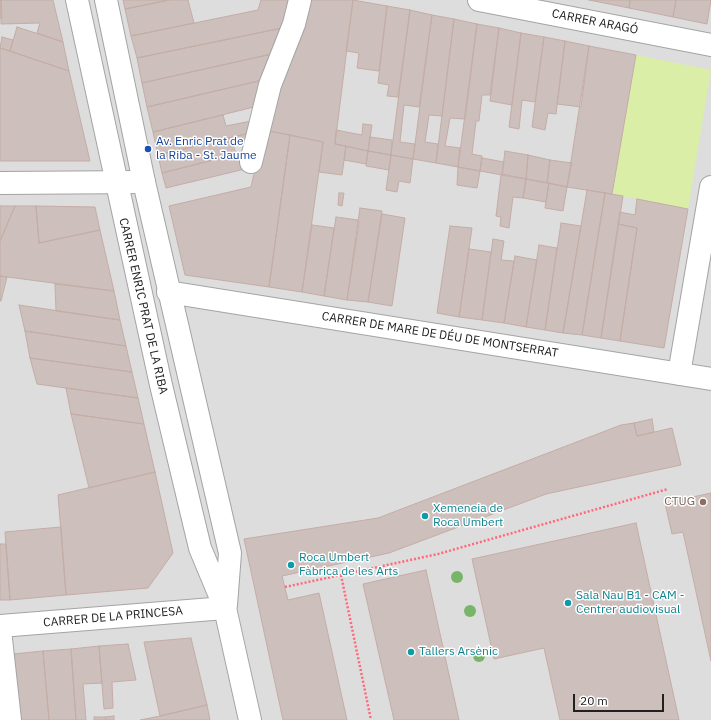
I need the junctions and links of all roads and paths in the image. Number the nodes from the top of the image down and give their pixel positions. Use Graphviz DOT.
graph roads {
  1 [pos="77,0"];
  2 [pos="106,0"];
  3 [pos="300,0"];
  4 [pos="479,0"];
  5 [pos="711,45"];
  6 [pos="251,162"];
  7 [pos="144,182"];
  8 [pos="0,183"];
  9 [pos="116,184"];
  10 [pos="711,187"];
  11 [pos="168,292"];
  12 [pos="679,374"];
  13 [pos="711,379"];
  14 [pos="668,489"];
  15 [pos="341,575"];
  16 [pos="285,587"];
  17 [pos="226,608"];
  18 [pos="0,626"];
  19 [pos="0,630"];
  20 [pos="10,720"];
  21 [pos="250,720"];
  22 [pos="371,720"];
  1 -- 9 [label="street, CARRER ENRIC PRAT DE LA RIBA"];
  2 -- 7 [label="street, CARRER ENRIC PRAT DE LA RIBA"];
  3 -- 6 [label="street"];
  4 -- 5 [label="street, CARRER ARAGÓ"];
  7 -- 9 [label="street"];
  7 -- 11 [label="street, CARRER ENRIC PRAT DE LA RIBA"];
  8 -- 9 [label="street"];
  9 -- 17 [label="street, CARRER ENRIC PRAT DE LA RIBA"];
  10 -- 12 [label="street"];
  11 -- 12 [label="street, CARRER DE MARE DE DÉU DE MONTSERRAT"];
  11 -- 17 [label="street, CARRER ENRIC PRAT DE LA RIBA"];
  12 -- 13 [label="street, CARRER DE MARE DE DÉU DE MONTSERRAT"];
  14 -- 15 [label="path"];
  15 -- 16 [label="path"];
  15 -- 22 [label="path"];
  17 -- 18 [label="street, CARRER DE LA PRINCESA"];
  17 -- 21 [label="street, CARRER ENRIC PRAT DE LA RIBA"];
  19 -- 20 [label="street"];
}
